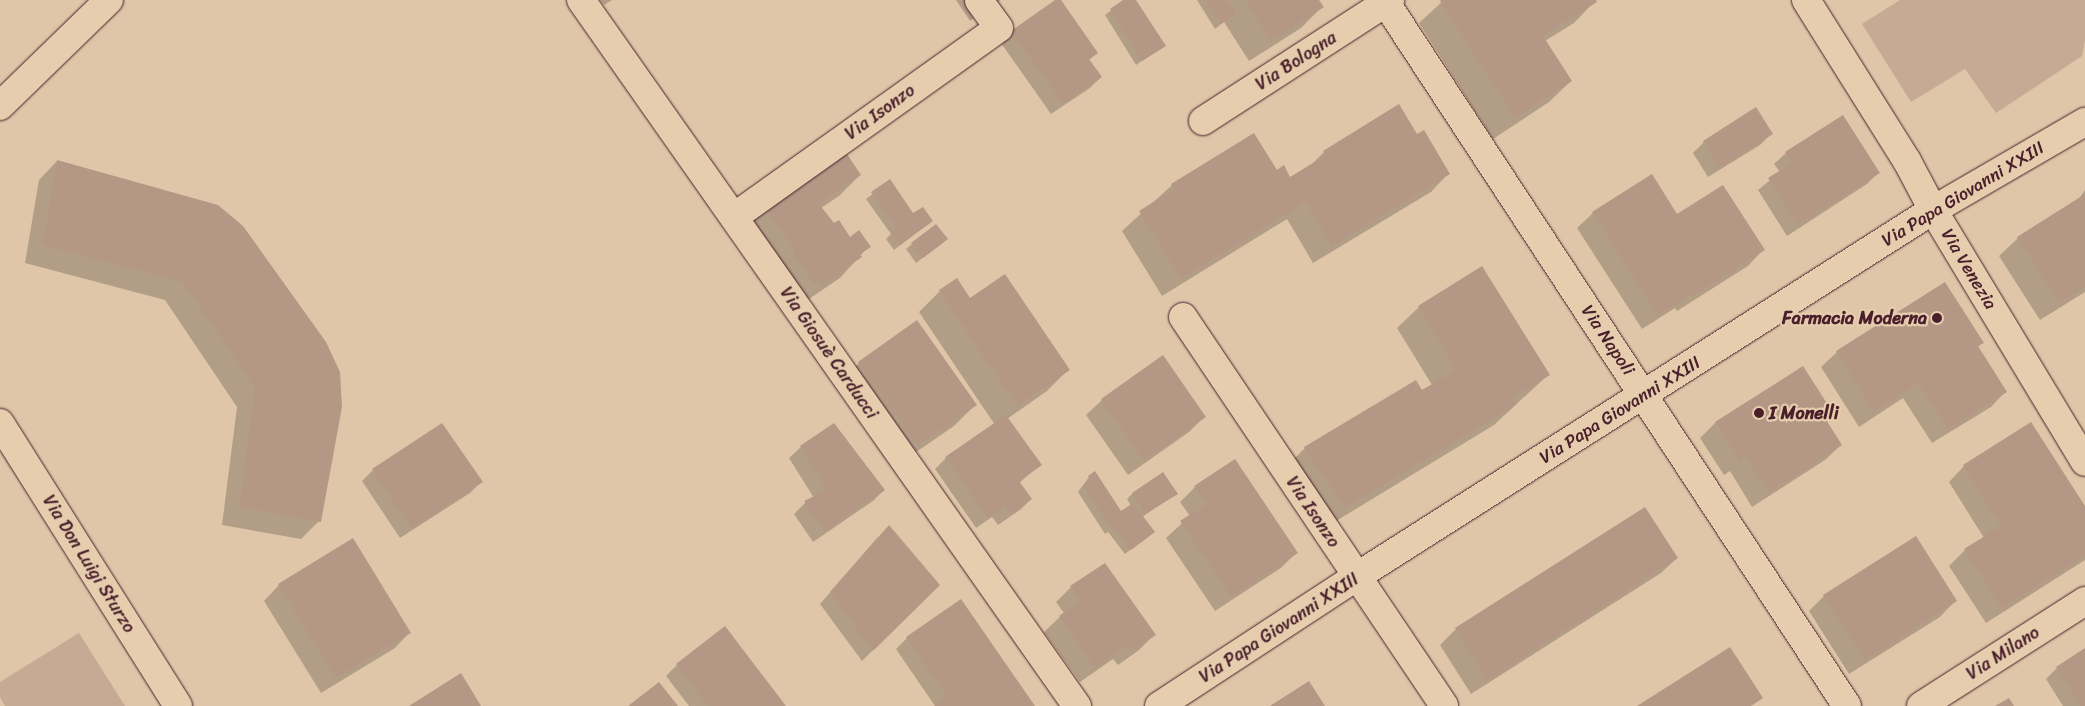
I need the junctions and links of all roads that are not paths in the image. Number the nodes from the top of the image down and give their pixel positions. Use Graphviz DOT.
graph roads {
  1 [pos="109,0"];
  2 [pos="581,0"];
  3 [pos="979,0"];
  4 [pos="1806,0"];
  5 [pos="1386,1"];
  6 [pos="0,106"];
  7 [pos="1203,121"];
  8 [pos="2085,122"];
  9 [pos="1933,210"];
  10 [pos="734,217"];
  11 [pos="1183,317"];
  12 [pos="1644,394"];
  13 [pos="0,422"];
  14 [pos="2085,462"];
  15 [pos="1356,577"];
  16 [pos="2085,601"];
  17 [pos="178,706"];
  18 [pos="1077,706"];
  19 [pos="1160,706"];
  20 [pos="1444,706"];
  21 [pos="1847,706"];
  22 [pos="1922,706"];
  1 -- 6 [label="street"];
  2 -- 10 [label="street, Via Giosuè Carducci"];
  3 -- 10 [label="street, Via Isonzo"];
  4 -- 9 [label="street, Via Venezia"];
  5 -- 7 [label="street, Via Bologna"];
  5 -- 12 [label="street, Via Napoli"];
  8 -- 9 [label="street, Via Papa Giovanni XXIII"];
  9 -- 12 [label="street, Via Papa Giovanni XXIII"];
  9 -- 14 [label="street, Via Venezia"];
  10 -- 18 [label="street, Via Giosuè Carducci"];
  11 -- 15 [label="street, Via Isonzo"];
  12 -- 15 [label="street, Via Papa Giovanni XXIII"];
  12 -- 21 [label="street, Via Napoli"];
  13 -- 17 [label="street, Via Don Luigi Sturzo"];
  15 -- 19 [label="street, Via Papa Giovanni XXIII"];
  15 -- 20 [label="street, Via Isonzo"];
  16 -- 22 [label="street, Via Milano"];
}
